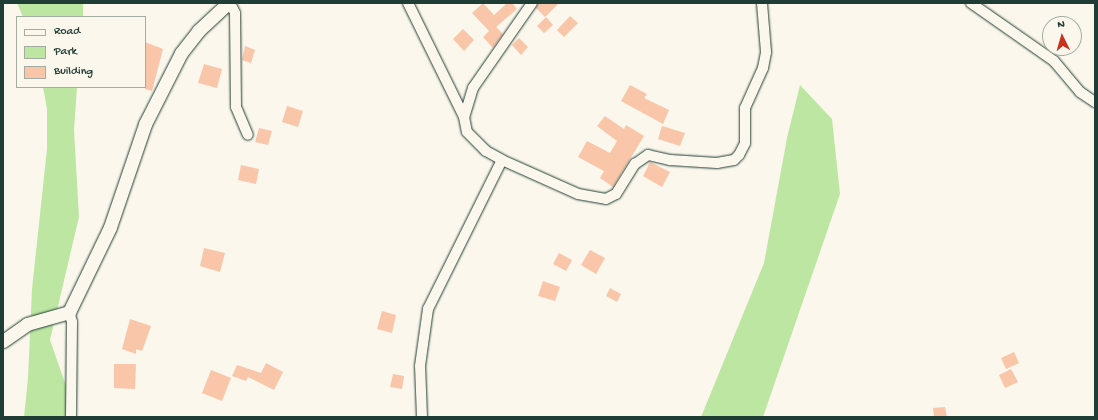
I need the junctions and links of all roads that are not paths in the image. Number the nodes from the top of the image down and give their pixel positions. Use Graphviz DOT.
graph roads {
  1 [pos="229,3"];
  2 [pos="408,3"];
  3 [pos="532,3"];
  4 [pos="762,3"];
  5 [pos="971,3"];
  6 [pos="1095,102"];
  7 [pos="464,117"];
  8 [pos="248,135"];
  9 [pos="502,160"];
  10 [pos="68,312"];
  11 [pos="3,341"];
  12 [pos="71,417"];
  13 [pos="422,417"];
  1 -- 8 [label="street"];
  1 -- 10 [label="street"];
  2 -- 7 [label="street"];
  3 -- 7 [label="street"];
  4 -- 9 [label="street"];
  5 -- 6 [label="street"];
  7 -- 9 [label="street"];
  9 -- 13 [label="street"];
  10 -- 11 [label="street"];
  10 -- 12 [label="street"];
}
